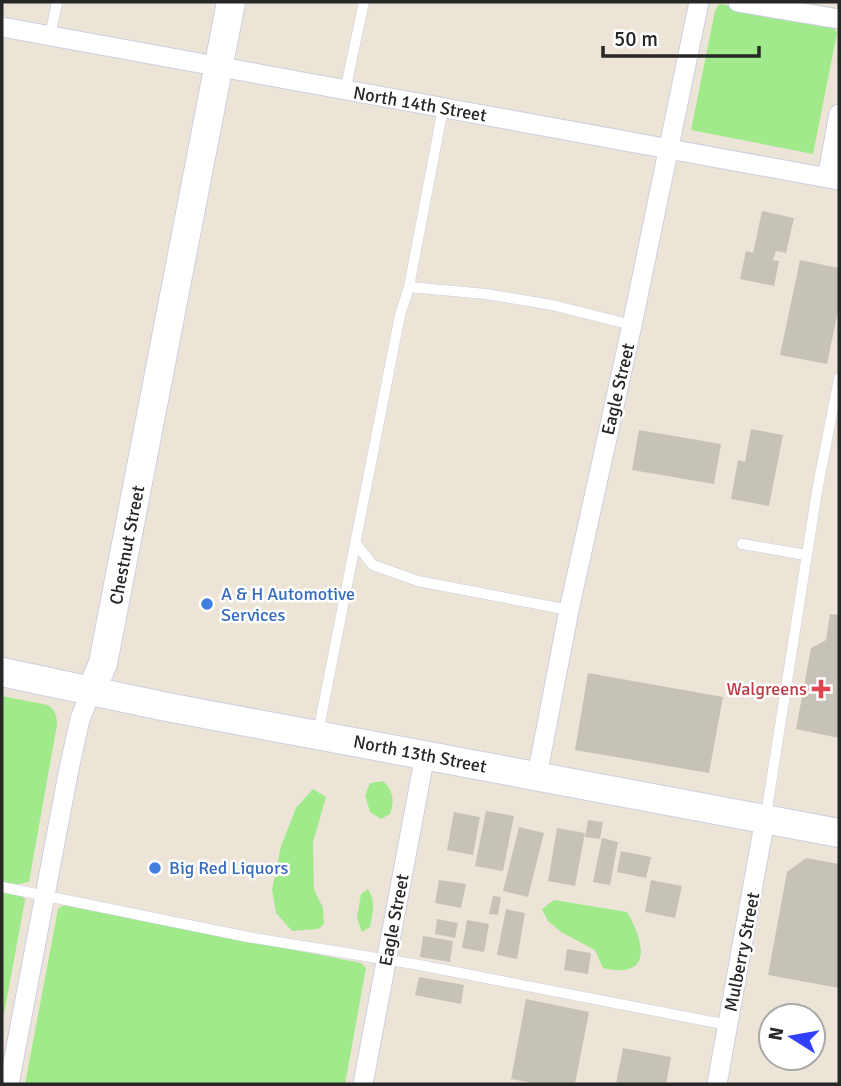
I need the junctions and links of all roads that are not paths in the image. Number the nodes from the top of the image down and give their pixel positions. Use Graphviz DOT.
graph roads {
  1 [pos="57,2"];
  2 [pos="231,2"];
  3 [pos="364,2"];
  4 [pos="699,2"];
  5 [pos="738,2"];
  6 [pos="839,19"];
  7 [pos="2,27"];
  8 [pos="50,36"];
  9 [pos="219,68"];
  10 [pos="345,90"];
  11 [pos="443,108"];
  12 [pos="839,114"];
  13 [pos="670,148"];
  14 [pos="833,179"];
  15 [pos="409,287"];
  16 [pos="632,326"];
  17 [pos="839,377"];
  18 [pos="355,543"];
  19 [pos="742,544"];
  20 [pos="806,555"];
  21 [pos="569,610"];
  22 [pos="2,672"];
  23 [pos="92,690"];
  24 [pos="317,735"];
  25 [pos="425,755"];
  26 [pos="537,776"];
  27 [pos="765,819"];
  28 [pos="839,833"];
  29 [pos="2,887"];
  30 [pos="45,896"];
  31 [pos="387,960"];
  32 [pos="728,1025"];
  33 [pos="9,1084"];
  34 [pos="363,1084"];
  35 [pos="717,1084"];
  1 -- 8 [label="lane"];
  2 -- 9 [label="main road, Chestnut Street"];
  3 -- 10 [label="lane"];
  4 -- 13 [label="street, Eagle Street"];
  5 -- 6 [label="street"];
  7 -- 8 [label="street, North 14th Street"];
  8 -- 9 [label="street, North 14th Street"];
  9 -- 10 [label="street, North 14th Street"];
  9 -- 23 [label="main road, Chestnut Street"];
  10 -- 11 [label="street, North 14th Street"];
  11 -- 13 [label="street, North 14th Street"];
  11 -- 15 [label="lane"];
  12 -- 14 [label="street"];
  13 -- 14 [label="street, North 14th Street"];
  13 -- 16 [label="street, Eagle Street"];
  15 -- 16 [label="lane"];
  15 -- 18 [label="lane"];
  16 -- 21 [label="street, Eagle Street"];
  17 -- 20 [label="lane"];
  18 -- 21 [label="lane"];
  18 -- 24 [label="lane"];
  19 -- 20 [label="lane"];
  20 -- 27 [label="lane"];
  21 -- 26 [label="street, Eagle Street"];
  22 -- 23 [label="main road, North 13th Street"];
  23 -- 24 [label="main road, North 13th Street"];
  23 -- 30 [label="street, Chestnut Street"];
  24 -- 25 [label="main road, North 13th Street"];
  25 -- 26 [label="main road, North 13th Street"];
  25 -- 31 [label="street, Eagle Street"];
  26 -- 27 [label="main road, North 13th Street"];
  27 -- 28 [label="main road, North 13th Street"];
  27 -- 32 [label="street, Mulberry Street"];
  29 -- 30 [label="lane"];
  30 -- 31 [label="lane"];
  30 -- 33 [label="street, Chestnut Street"];
  31 -- 32 [label="lane"];
  31 -- 34 [label="street, Eagle Street"];
  32 -- 35 [label="street, Mulberry Street"];
}
